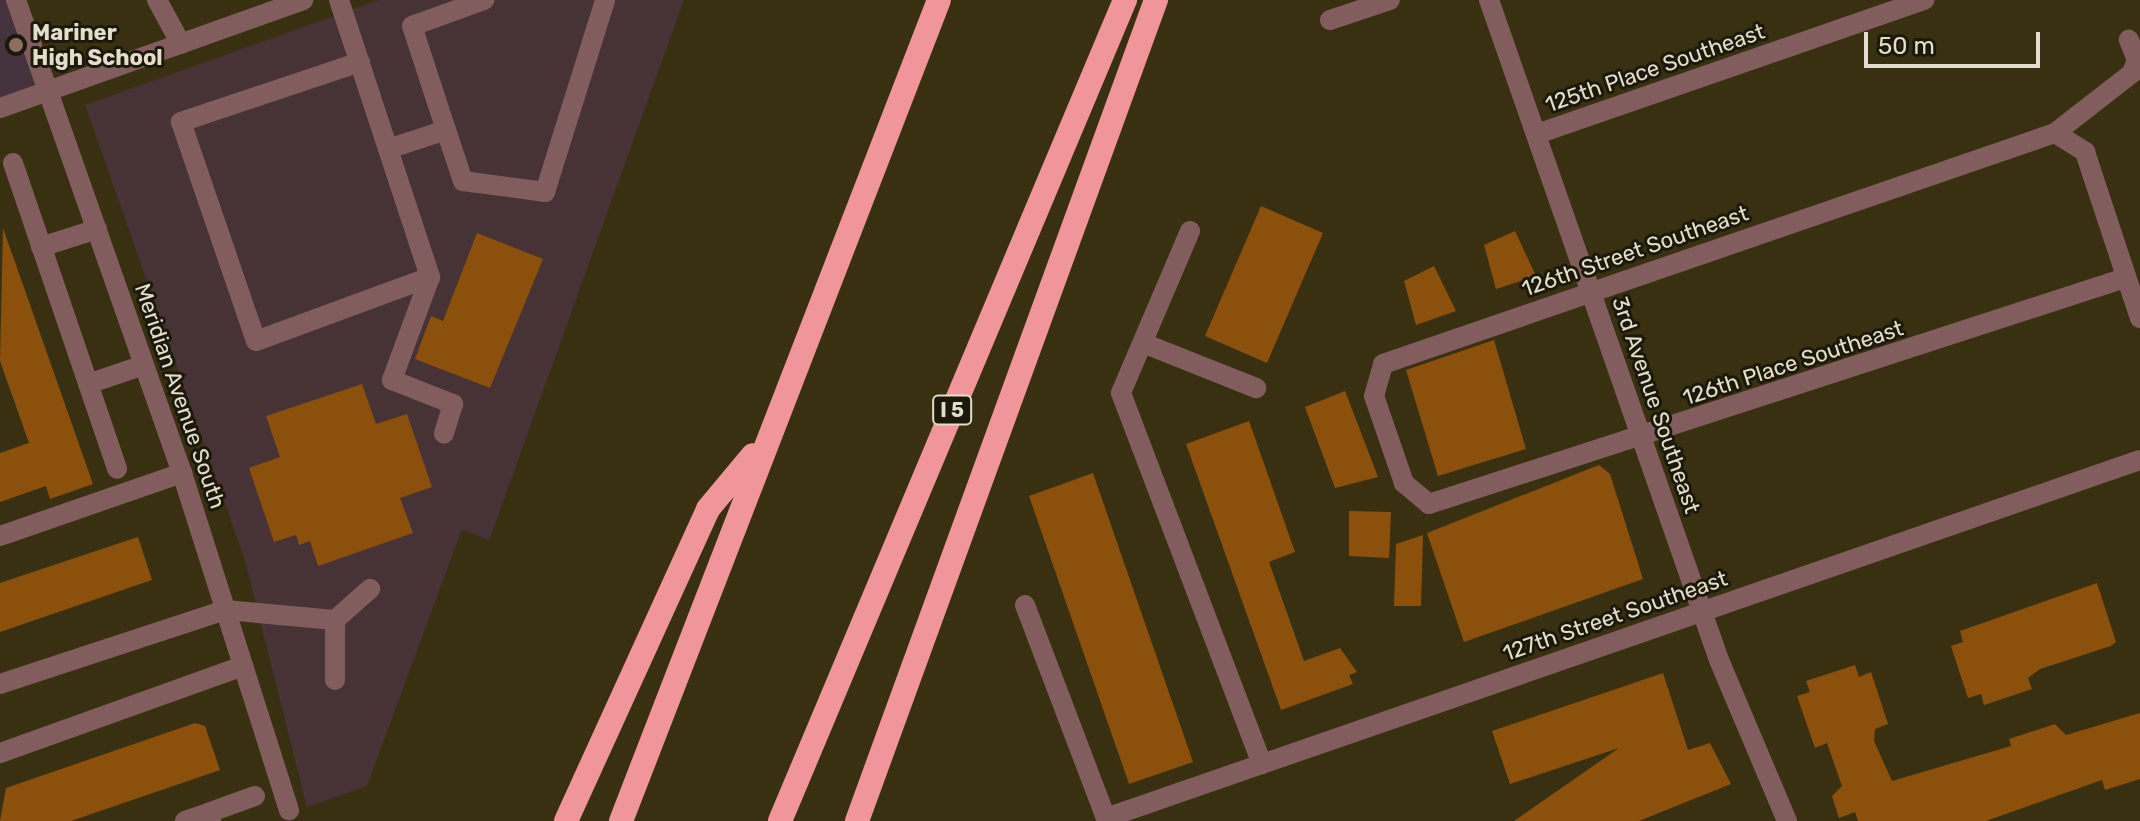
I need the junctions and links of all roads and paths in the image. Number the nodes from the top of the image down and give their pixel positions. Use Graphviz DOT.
graph roads {
  1 [pos="16,0"];
  2 [pos="157,0"];
  3 [pos="303,0"];
  4 [pos="339,0"];
  5 [pos="484,0"];
  6 [pos="605,0"];
  7 [pos="939,0"];
  8 [pos="1125,0"];
  9 [pos="1156,0"];
  10 [pos="1390,0"];
  11 [pos="1489,0"];
  12 [pos="1925,0"];
  13 [pos="1330,20"];
  14 [pos="2129,40"];
  15 [pos="181,44"];
  16 [pos="360,62"];
  17 [pos="49,91"];
  18 [pos="0,108"];
  19 [pos="446,130"];
  20 [pos="2055,133"];
  21 [pos="1537,134"];
  22 [pos="388,149"];
  23 [pos="13,163"];
  24 [pos="97,229"];
  25 [pos="1190,231"];
  26 [pos="41,247"];
  27 [pos="430,277"];
  28 [pos="2125,278"];
  29 [pos="1591,291"];
  30 [pos="2140,318"];
  31 [pos="1143,343"];
  32 [pos="144,365"];
  33 [pos="88,384"];
  34 [pos="1256,388"];
  35 [pos="444,434"];
  36 [pos="1641,434"];
  37 [pos="765,441"];
  38 [pos="2140,460"];
  39 [pos="117,469"];
  40 [pos="182,473"];
  41 [pos="1429,504"];
  42 [pos="0,536"];
  43 [pos="370,589"];
  44 [pos="1025,605"];
  45 [pos="225,610"];
  46 [pos="1702,613"];
  47 [pos="335,620"];
  48 [pos="243,666"];
  49 [pos="335,680"];
  50 [pos="0,684"];
  51 [pos="0,753"];
  52 [pos="1262,764"];
  53 [pos="255,796"];
  54 [pos="289,810"];
  55 [pos="209,817"];
  56 [pos="1786,817"];
  57 [pos="1107,820"];
  58 [pos="185,821"];
  59 [pos="566,821"];
  60 [pos="621,821"];
  61 [pos="780,821"];
  62 [pos="857,821"];
  63 [pos="1764,821"];
  1 -- 17 [label="street, Meridian Avenue South"];
  2 -- 15 [label="street"];
  3 -- 15 [label="street"];
  4 -- 16 [label="street"];
  5 -- 19 [label="street"];
  6 -- 19 [label="street"];
  7 -- 37 [label="highway"];
  8 -- 61 [label="highway, I 5"];
  9 -- 62 [label="highway"];
  10 -- 13 [label="street"];
  11 -- 21 [label="street, 3rd Avenue Southeast"];
  12 -- 21 [label="street, 125th Place Southeast"];
  14 -- 20 [label="street, 126th Street Southeast"];
  15 -- 17 [label="street"];
  16 -- 22 [label="street"];
  16 -- 27 [label="street"];
  17 -- 18 [label="street"];
  17 -- 24 [label="street, Meridian Avenue South"];
  19 -- 22 [label="street"];
  20 -- 28 [label="street"];
  20 -- 29 [label="street, 126th Street Southeast"];
  21 -- 29 [label="street, 3rd Avenue Southeast"];
  22 -- 27 [label="street"];
  23 -- 26 [label="street"];
  24 -- 26 [label="street"];
  24 -- 32 [label="street, Meridian Avenue South"];
  25 -- 31 [label="street"];
  26 -- 33 [label="street"];
  27 -- 35 [label="street"];
  28 -- 30 [label="street"];
  28 -- 36 [label="street, 126th Place Southeast"];
  29 -- 36 [label="street, 3rd Avenue Southeast"];
  29 -- 41 [label="street, 126th Street Southeast"];
  31 -- 34 [label="street"];
  31 -- 52 [label="street"];
  32 -- 33 [label="street"];
  32 -- 40 [label="street, Meridian Avenue South"];
  33 -- 39 [label="street"];
  36 -- 41 [label="street, 126th Place Southeast"];
  36 -- 46 [label="street, 3rd Avenue Southeast"];
  37 -- 59 [label="highway"];
  37 -- 60 [label="highway"];
  38 -- 46 [label="street, 127th Street Southeast"];
  40 -- 42 [label="street"];
  40 -- 45 [label="street, Meridian Avenue South"];
  43 -- 47 [label="street"];
  44 -- 57 [label="street"];
  45 -- 47 [label="street"];
  45 -- 48 [label="street, Meridian Avenue South"];
  45 -- 50 [label="street"];
  46 -- 52 [label="street, 127th Street Southeast"];
  46 -- 56 [label="street, 3rd Avenue Southeast"];
  47 -- 49 [label="street"];
  48 -- 51 [label="street"];
  48 -- 54 [label="street, Meridian Avenue South"];
  52 -- 57 [label="street, 127th Street Southeast"];
  53 -- 55 [label="street"];
  55 -- 58 [label="street"];
  56 -- 63 [label="street"];
}
